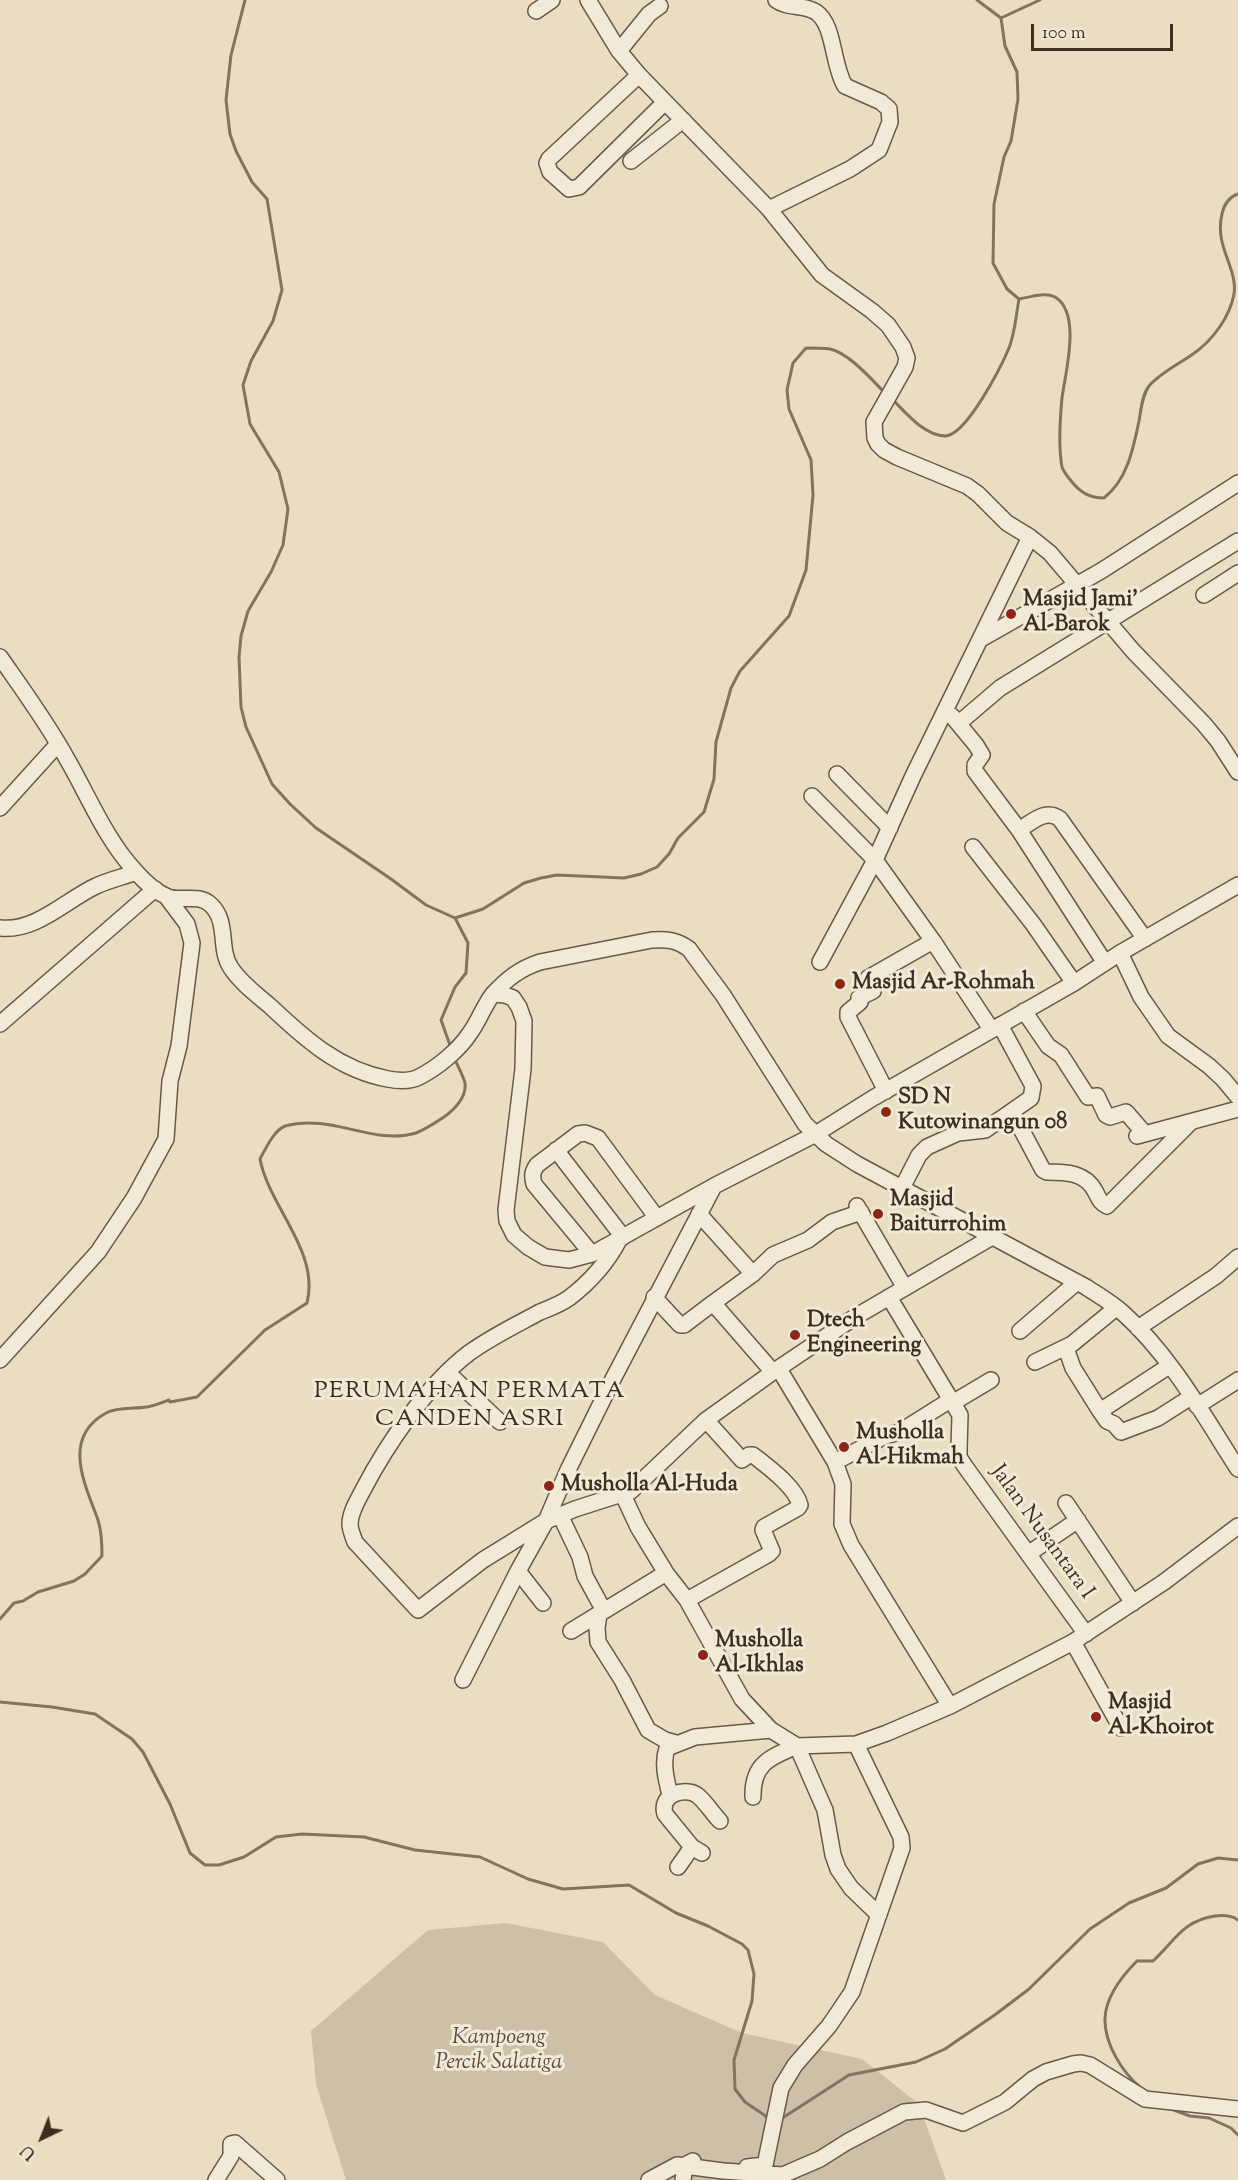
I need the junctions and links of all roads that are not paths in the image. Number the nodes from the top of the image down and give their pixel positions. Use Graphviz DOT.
graph roads {
  1 [pos="552,0"];
  2 [pos="588,0"];
  3 [pos="776,0"];
  4 [pos="660,6"];
  5 [pos="536,11"];
  6 [pos="619,51"];
  7 [pos="639,75"];
  8 [pos="665,102"];
  9 [pos="682,120"];
  10 [pos="631,161"];
  11 [pos="769,209"];
  12 [pos="1237,485"];
  13 [pos="1030,537"];
  14 [pos="1238,541"];
  15 [pos="1238,573"];
  16 [pos="1076,585"];
  17 [pos="1204,595"];
  18 [pos="1107,620"];
  19 [pos="981,639"];
  20 [pos="0,657"];
  21 [pos="946,709"];
  22 [pos="959,723"];
  23 [pos="58,744"];
  24 [pos="1238,772"];
  25 [pos="837,774"];
  26 [pos="812,795"];
  27 [pos="0,808"];
  28 [pos="890,828"];
  29 [pos="1019,830"];
  30 [pos="973,847"];
  31 [pos="875,860"];
  32 [pos="136,872"];
  33 [pos="1238,885"];
  34 [pos="160,893"];
  35 [pos="0,928"];
  36 [pos="1145,939"];
  37 [pos="933,941"];
  38 [pos="1120,953"];
  39 [pos="820,962"];
  40 [pos="1105,963"];
  41 [pos="1074,983"];
  42 [pos="493,994"];
  43 [pos="1024,1011"];
  44 [pos="0,1024"];
  45 [pos="995,1027"];
  46 [pos="886,1091"];
  47 [pos="1238,1097"];
  48 [pos="1238,1109"];
  49 [pos="1012,1112"];
  50 [pos="1190,1123"];
  51 [pos="814,1135"];
  52 [pos="556,1150"];
  53 [pos="714,1185"];
  54 [pos="902,1188"];
  55 [pos="699,1214"];
  56 [pos="657,1218"];
  57 [pos="992,1237"];
  58 [pos="621,1239"];
  59 [pos="592,1254"];
  60 [pos="1238,1257"];
  61 [pos="753,1274"];
  62 [pos="1077,1282"];
  63 [pos="905,1288"];
  64 [pos="654,1297"];
  65 [pos="889,1297"];
  66 [pos="713,1303"];
  67 [pos="1116,1308"];
  68 [pos="1138,1328"];
  69 [pos="1020,1331"];
  70 [pos="1066,1348"];
  71 [pos="0,1360"];
  72 [pos="1035,1362"];
  73 [pos="1169,1366"];
  74 [pos="776,1370"];
  75 [pos="447,1372"];
  76 [pos="991,1380"];
  77 [pos="1238,1380"];
  78 [pos="953,1400"];
  79 [pos="1194,1402"];
  80 [pos="1100,1410"];
  81 [pos="706,1420"];
  82 [pos="500,1422"];
  83 [pos="835,1462"];
  84 [pos="1238,1469"];
  85 [pos="623,1495"];
  86 [pos="1066,1503"];
  87 [pos="553,1518"];
  88 [pos="1078,1520"];
  89 [pos="1238,1526"];
  90 [pos="1028,1554"];
  91 [pos="518,1571"];
  92 [pos="666,1573"];
  93 [pos="687,1600"];
  94 [pos="543,1603"];
  95 [pos="1133,1603"];
  96 [pos="601,1612"];
  97 [pos="571,1631"];
  98 [pos="1080,1638"];
  99 [pos="463,1680"];
  100 [pos="950,1706"];
  101 [pos="1121,1728"];
  102 [pos="771,1730"];
  103 [pos="676,1743"];
  104 [pos="856,1744"];
  105 [pos="797,1746"];
  106 [pos="670,1795"];
  107 [pos="753,1797"];
  108 [pos="720,1821"];
  109 [pos="678,1867"];
  110 [pos="879,1915"];
  111 [pos="1238,2109"];
  112 [pos="684,2172"];
  113 [pos="216,2180"];
  114 [pos="277,2180"];
  115 [pos="649,2180"];
  1 -- 5 [label="street"];
  2 -- 6 [label="street"];
  3 -- 11 [label="street"];
  4 -- 6 [label="street"];
  6 -- 7 [label="street"];
  7 -- 8 [label="street"];
  7 -- 8 [label="street"];
  8 -- 9 [label="street"];
  9 -- 10 [label="street"];
  9 -- 11 [label="street"];
  11 -- 13 [label="street"];
  12 -- 16 [label="street"];
  13 -- 16 [label="street"];
  13 -- 19 [label="street"];
  14 -- 18 [label="street"];
  15 -- 17 [label="street"];
  16 -- 18 [label="street"];
  16 -- 19 [label="street"];
  18 -- 22 [label="street"];
  18 -- 24 [label="street"];
  19 -- 21 [label="street"];
  20 -- 23 [label="street"];
  21 -- 22 [label="street"];
  21 -- 28 [label="street"];
  22 -- 29 [label="street"];
  23 -- 27 [label="street"];
  23 -- 32 [label="street"];
  25 -- 28 [label="street"];
  26 -- 31 [label="street"];
  28 -- 31 [label="street"];
  29 -- 36 [label="street"];
  29 -- 40 [label="street"];
  30 -- 41 [label="street"];
  31 -- 37 [label="street"];
  31 -- 39 [label="street"];
  32 -- 34 [label="street"];
  32 -- 35 [label="street"];
  33 -- 36 [label="street"];
  34 -- 42 [label="street"];
  34 -- 44 [label="street"];
  34 -- 71 [label="street"];
  36 -- 38 [label="street"];
  37 -- 45 [label="street"];
  37 -- 46 [label="street"];
  38 -- 40 [label="street"];
  38 -- 47 [label="street"];
  40 -- 41 [label="street"];
  41 -- 43 [label="street"];
  42 -- 51 [label="street"];
  42 -- 59 [label="street"];
  43 -- 45 [label="street"];
  43 -- 50 [label="street"];
  45 -- 46 [label="street"];
  45 -- 49 [label="street"];
  46 -- 51 [label="street"];
  48 -- 50 [label="street"];
  49 -- 50 [label="street"];
  49 -- 54 [label="street"];
  51 -- 53 [label="street"];
  51 -- 54 [label="street"];
  52 -- 56 [label="street"];
  52 -- 58 [label="street"];
  52 -- 59 [label="street"];
  53 -- 55 [label="street"];
  53 -- 56 [label="street"];
  54 -- 57 [label="street"];
  55 -- 61 [label="street"];
  55 -- 64 [label="street"];
  56 -- 58 [label="street"];
  57 -- 62 [label="street"];
  57 -- 63 [label="street"];
  58 -- 59 [label="street"];
  58 -- 75 [label="street"];
  60 -- 68 [label="street"];
  61 -- 63 [label="street"];
  61 -- 66 [label="street"];
  62 -- 67 [label="street"];
  62 -- 69 [label="street"];
  63 -- 65 [label="street"];
  64 -- 66 [label="street"];
  64 -- 87 [label="street"];
  65 -- 74 [label="street"];
  65 -- 78 [label="street, Jalan Nusantara I"];
  66 -- 74 [label="street"];
  67 -- 68 [label="street"];
  67 -- 70 [label="street"];
  68 -- 73 [label="street"];
  70 -- 72 [label="street"];
  70 -- 80 [label="street"];
  73 -- 79 [label="street"];
  73 -- 80 [label="street"];
  74 -- 81 [label="street"];
  74 -- 83 [label="street"];
  75 -- 82 [label="street"];
  75 -- 87 [label="street"];
  76 -- 78 [label="street"];
  77 -- 79 [label="street"];
  78 -- 83 [label="street"];
  78 -- 90 [label="street, Jalan Nusantara I"];
  79 -- 80 [label="street"];
  79 -- 84 [label="street"];
  81 -- 85 [label="street"];
  81 -- 93 [label="street"];
  83 -- 100 [label="street"];
  85 -- 87 [label="street"];
  85 -- 92 [label="street"];
  86 -- 88 [label="street"];
  87 -- 91 [label="street"];
  87 -- 96 [label="street"];
  88 -- 90 [label="street"];
  88 -- 95 [label="street"];
  89 -- 95 [label="street"];
  90 -- 98 [label="street, Jalan Nusantara I"];
  91 -- 94 [label="street"];
  91 -- 99 [label="street"];
  92 -- 93 [label="street"];
  92 -- 96 [label="street"];
  93 -- 102 [label="street"];
  95 -- 98 [label="street"];
  96 -- 97 [label="street"];
  96 -- 103 [label="street"];
  98 -- 100 [label="street"];
  98 -- 101 [label="street, Jalan Nusantara I"];
  100 -- 104 [label="street"];
  102 -- 103 [label="street"];
  102 -- 105 [label="street"];
  103 -- 106 [label="street"];
  104 -- 105 [label="street"];
  104 -- 110 [label="street"];
  105 -- 107 [label="street"];
  105 -- 110 [label="street"];
  106 -- 108 [label="street"];
  106 -- 109 [label="street"];
  110 -- 112 [label="street"];
  111 -- 112 [label="street"];
  112 -- 115 [label="street"];
  113 -- 114 [label="street"];
}
